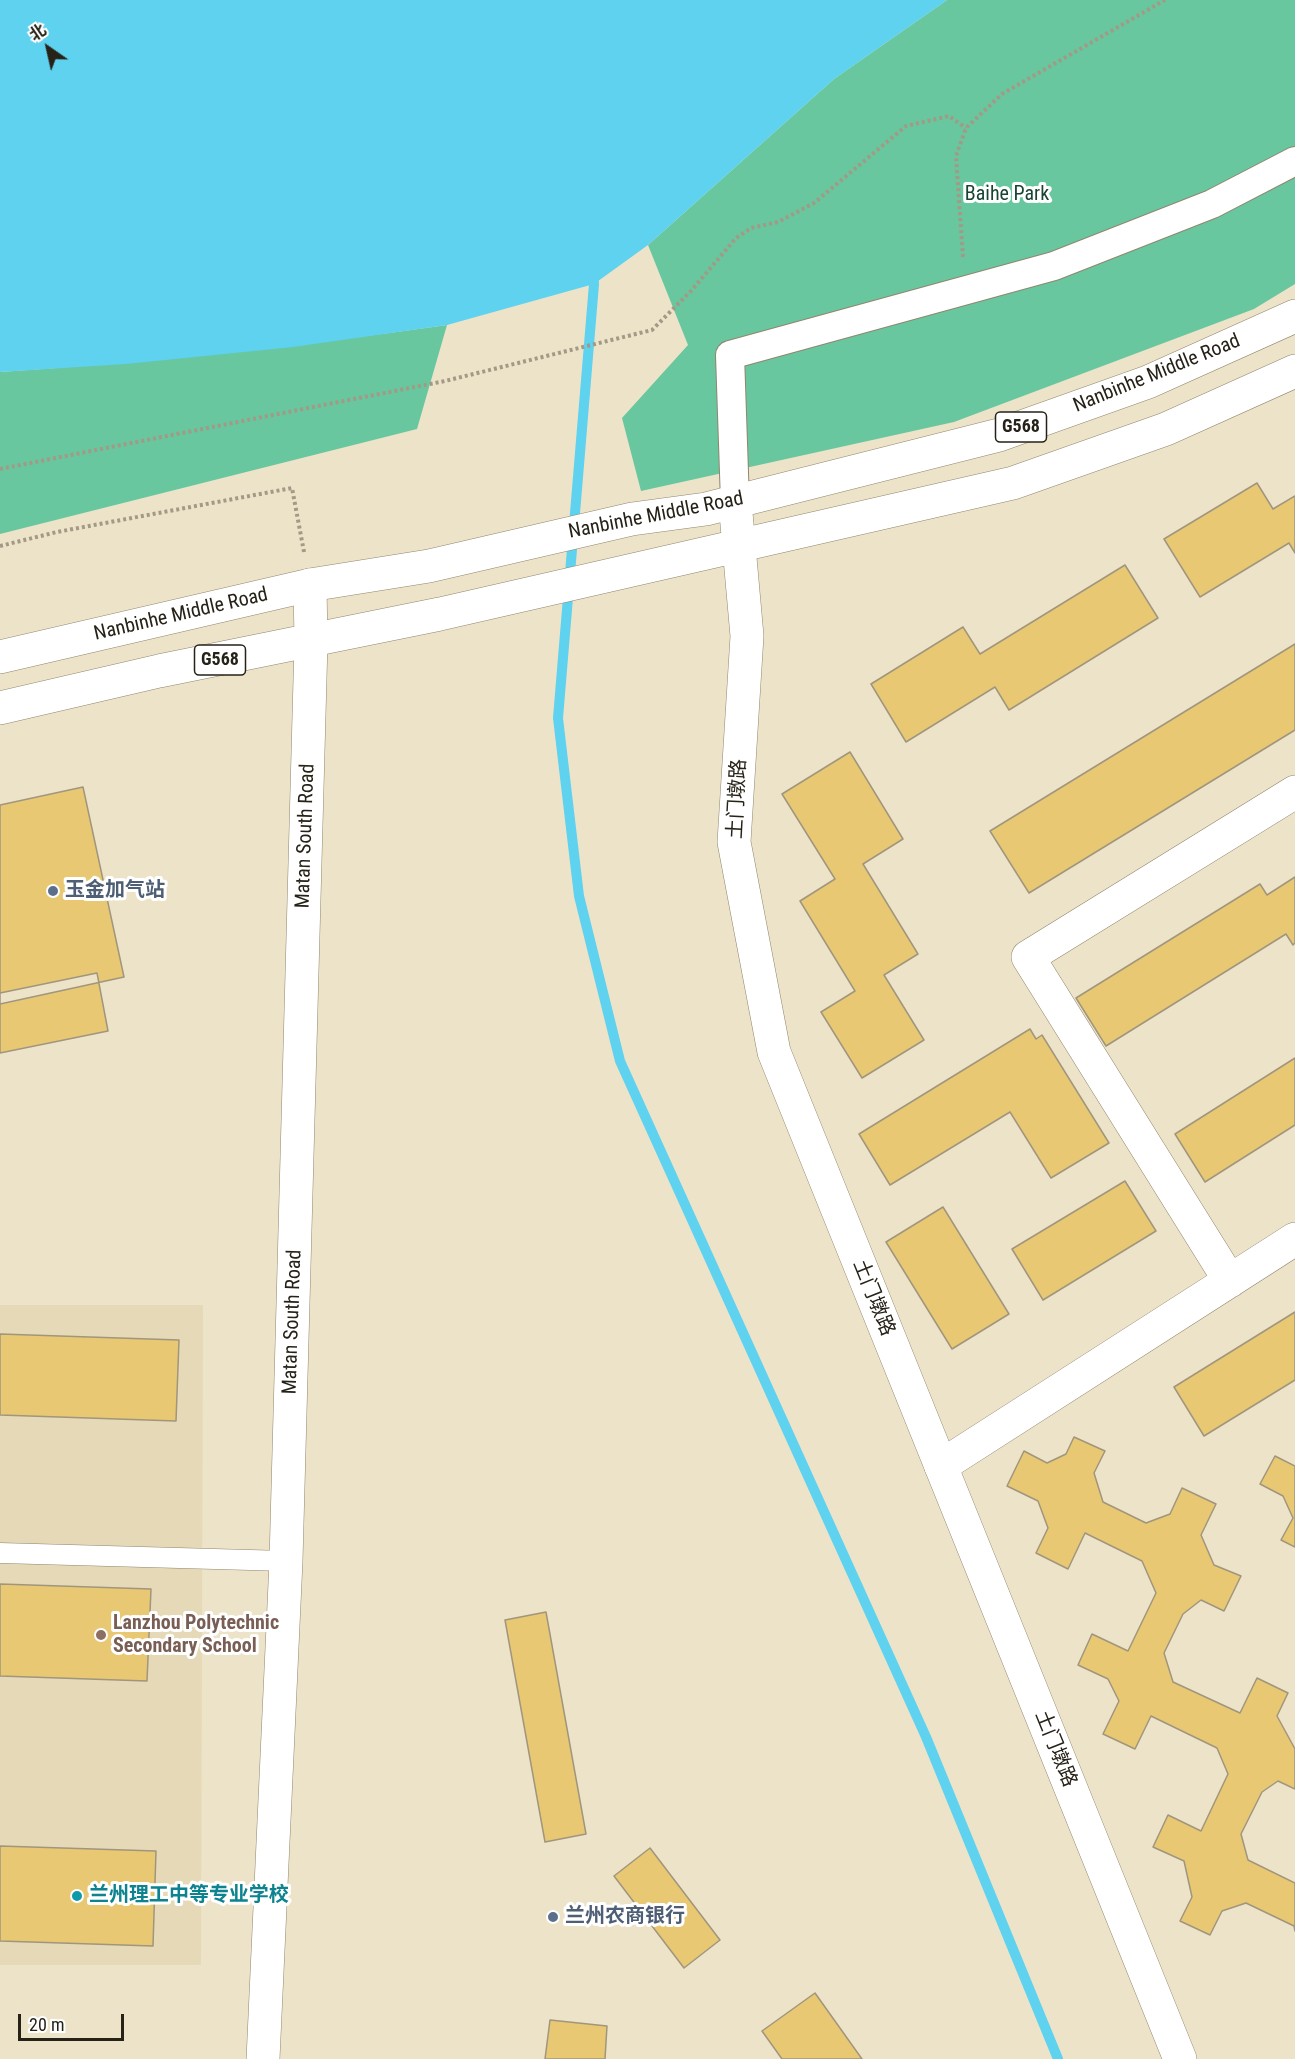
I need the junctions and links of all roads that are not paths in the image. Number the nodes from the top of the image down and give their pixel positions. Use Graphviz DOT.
graph roads {
  1 [pos="1295,161"];
  2 [pos="1295,316"];
  3 [pos="1295,371"];
  4 [pos="735,502"];
  5 [pos="739,546"];
  6 [pos="310,585"];
  7 [pos="311,642"];
  8 [pos="0,657"];
  9 [pos="0,708"];
  10 [pos="1295,792"];
  11 [pos="1295,1239"];
  12 [pos="1230,1281"];
  13 [pos="940,1466"];
  14 [pos="0,1553"];
  15 [pos="286,1561"];
  16 [pos="263,2059"];
  17 [pos="1180,2059"];
  1 -- 4 [label="street"];
  2 -- 4 [label="main road, Nanbinhe Middle Road / G568"];
  3 -- 5 [label="main road, G568"];
  4 -- 5 [label="main road, 土门墩路"];
  4 -- 6 [label="main road, Nanbinhe Middle Road / G568"];
  5 -- 7 [label="main road, G568"];
  5 -- 13 [label="main road, 土门墩路"];
  6 -- 7 [label="main road, Matan South Road"];
  6 -- 8 [label="main road, Nanbinhe Middle Road / G568"];
  7 -- 9 [label="main road, G568"];
  7 -- 15 [label="main road, Matan South Road"];
  10 -- 12 [label="main road"];
  11 -- 12 [label="main road"];
  12 -- 13 [label="main road"];
  13 -- 17 [label="main road, 土门墩路"];
  14 -- 15 [label="lane"];
  15 -- 16 [label="main road, Matan South Road"];
}
